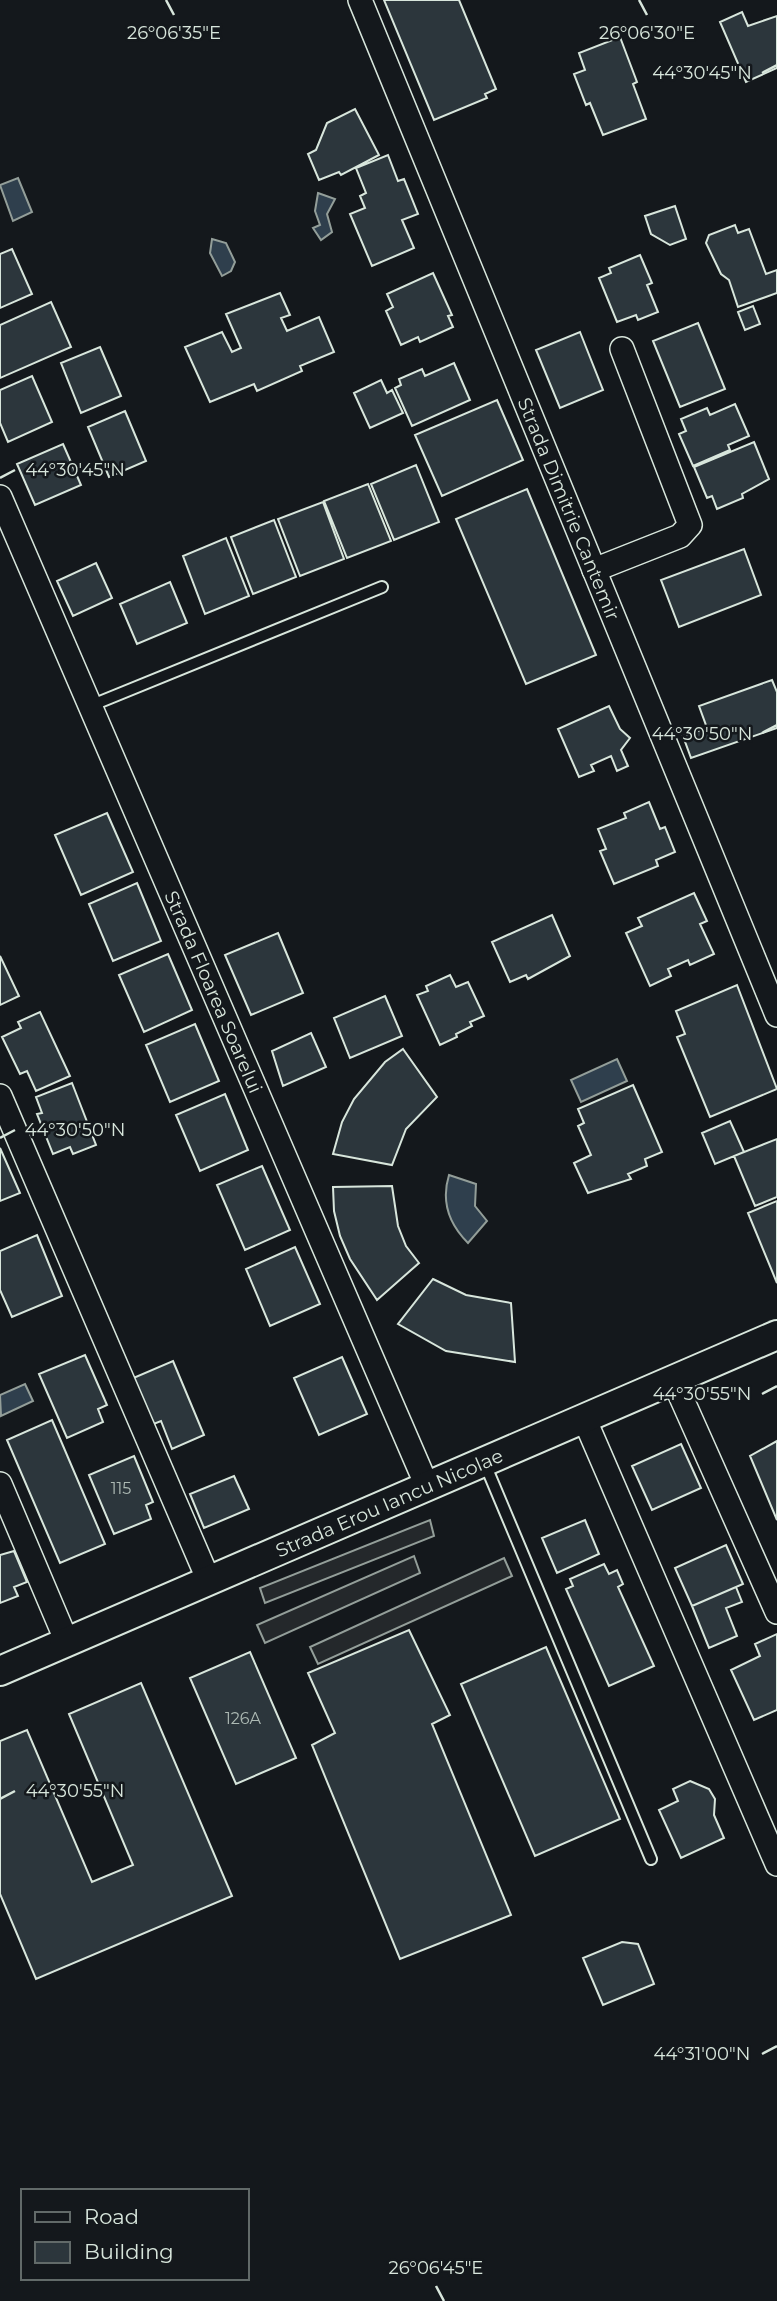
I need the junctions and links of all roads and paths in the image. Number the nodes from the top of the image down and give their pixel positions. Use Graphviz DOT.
graph roads {
  1 [pos="359,0"];
  2 [pos="622,349"];
  3 [pos="0,497"];
  4 [pos="594,570"];
  5 [pos="382,587"];
  6 [pos="90,706"];
  7 [pos="777,1015"];
  8 [pos="0,1097"];
  9 [pos="777,1335"];
  10 [pos="673,1379"];
  11 [pos="584,1418"];
  12 [pos="484,1462"];
  13 [pos="0,1484"];
  14 [pos="427,1486"];
  15 [pos="209,1581"];
  16 [pos="777,1612"];
  17 [pos="67,1642"];
  18 [pos="0,1671"];
  19 [pos="651,1859"];
  20 [pos="777,1864"];
  1 -- 4 [label="street, Strada Dimitrie Cantemir"];
  2 -- 4 [label="street"];
  3 -- 6 [label="street, Strada Floarea Soarelui"];
  4 -- 7 [label="street, Strada Dimitrie Cantemir"];
  5 -- 6 [label="lane"];
  6 -- 14 [label="street, Strada Floarea Soarelui"];
  8 -- 15 [label="street"];
  9 -- 10 [label="street, Strada Erou Iancu Nicolae"];
  10 -- 11 [label="street, Strada Erou Iancu Nicolae"];
  10 -- 16 [label="street"];
  11 -- 12 [label="street, Strada Erou Iancu Nicolae"];
  11 -- 20 [label="street"];
  12 -- 14 [label="street, Strada Erou Iancu Nicolae"];
  12 -- 19 [label="lane"];
  13 -- 17 [label="street"];
  14 -- 15 [label="street, Strada Erou Iancu Nicolae"];
  15 -- 17 [label="street, Strada Erou Iancu Nicolae"];
  17 -- 18 [label="street, Strada Erou Iancu Nicolae"];
}
